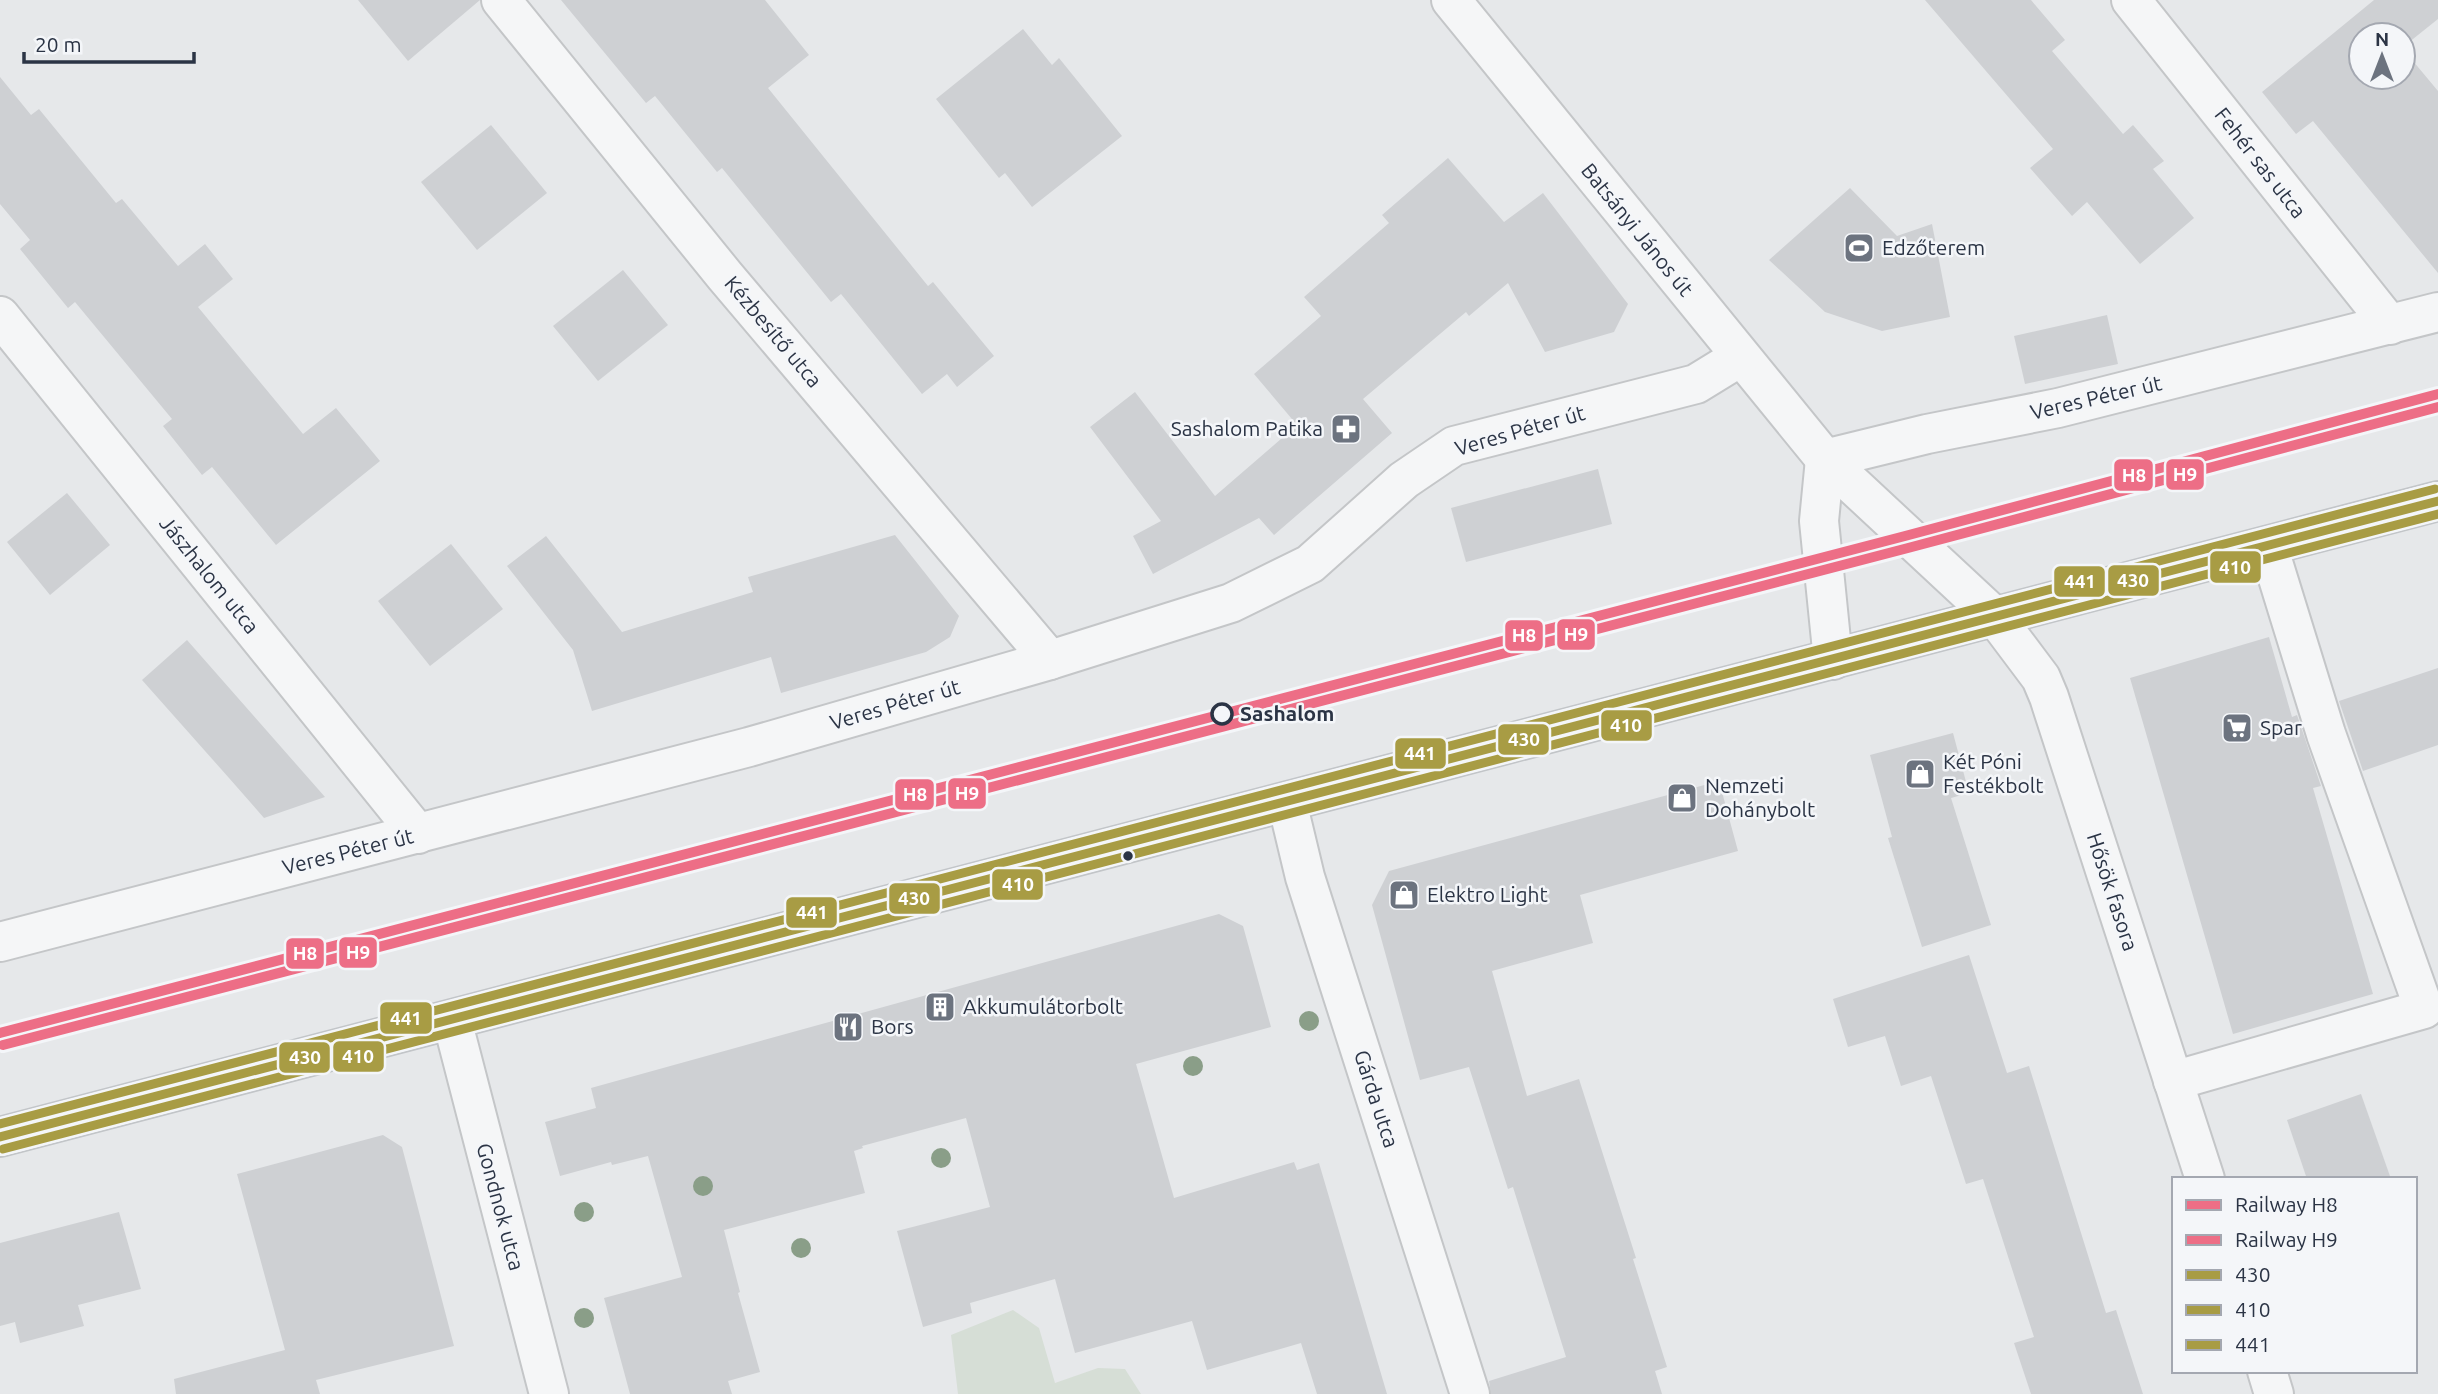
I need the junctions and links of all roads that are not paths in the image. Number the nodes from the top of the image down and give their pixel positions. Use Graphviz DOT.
graph roads {
  1 [pos="501,0"];
  2 [pos="1451,0"];
  3 [pos="2131,0"];
  4 [pos="2438,312"];
  5 [pos="0,316"];
  6 [pos="2390,325"];
  7 [pos="1740,357"];
  8 [pos="1825,460"];
  9 [pos="2438,501"];
  10 [pos="2268,546"];
  11 [pos="1996,618"];
  12 [pos="1050,660"];
  13 [pos="1833,660"];
  14 [pos="1287,803"];
  15 [pos="418,834"];
  16 [pos="0,942"];
  17 [pos="452,1020"];
  18 [pos="2173,1081"];
  19 [pos="0,1137"];
  20 [pos="2204,1177"];
  21 [pos="2268,1373"];
  22 [pos="549,1394"];
  23 [pos="1470,1394"];
  24 [pos="2274,1394"];
  1 -- 12 [label="street, Kézbesítő utca"];
  2 -- 7 [label="street, Batsányi János út"];
  3 -- 6 [label="street, Fehér sas utca"];
  4 -- 6 [label="street, Veres Péter út"];
  5 -- 15 [label="street, Jászhalom utca"];
  6 -- 8 [label="street, Veres Péter út"];
  7 -- 8 [label="street, Batsányi János út"];
  7 -- 12 [label="street, Veres Péter út"];
  8 -- 11 [label="street, Hősök fasora"];
  8 -- 13 [label="street"];
  9 -- 10 [label="main road"];
  10 -- 11 [label="main road"];
  10 -- 18 [label="street"];
  11 -- 13 [label="main road"];
  11 -- 18 [label="street, Hősök fasora"];
  12 -- 15 [label="street, Veres Péter út"];
  13 -- 14 [label="main road"];
  14 -- 17 [label="main road"];
  14 -- 23 [label="street, Gárda utca"];
  15 -- 16 [label="street, Veres Péter út"];
  17 -- 19 [label="main road"];
  17 -- 22 [label="street, Gondnok utca"];
  18 -- 20 [label="street, Hősök fasora"];
  21 -- 24 [label="street"];
}
